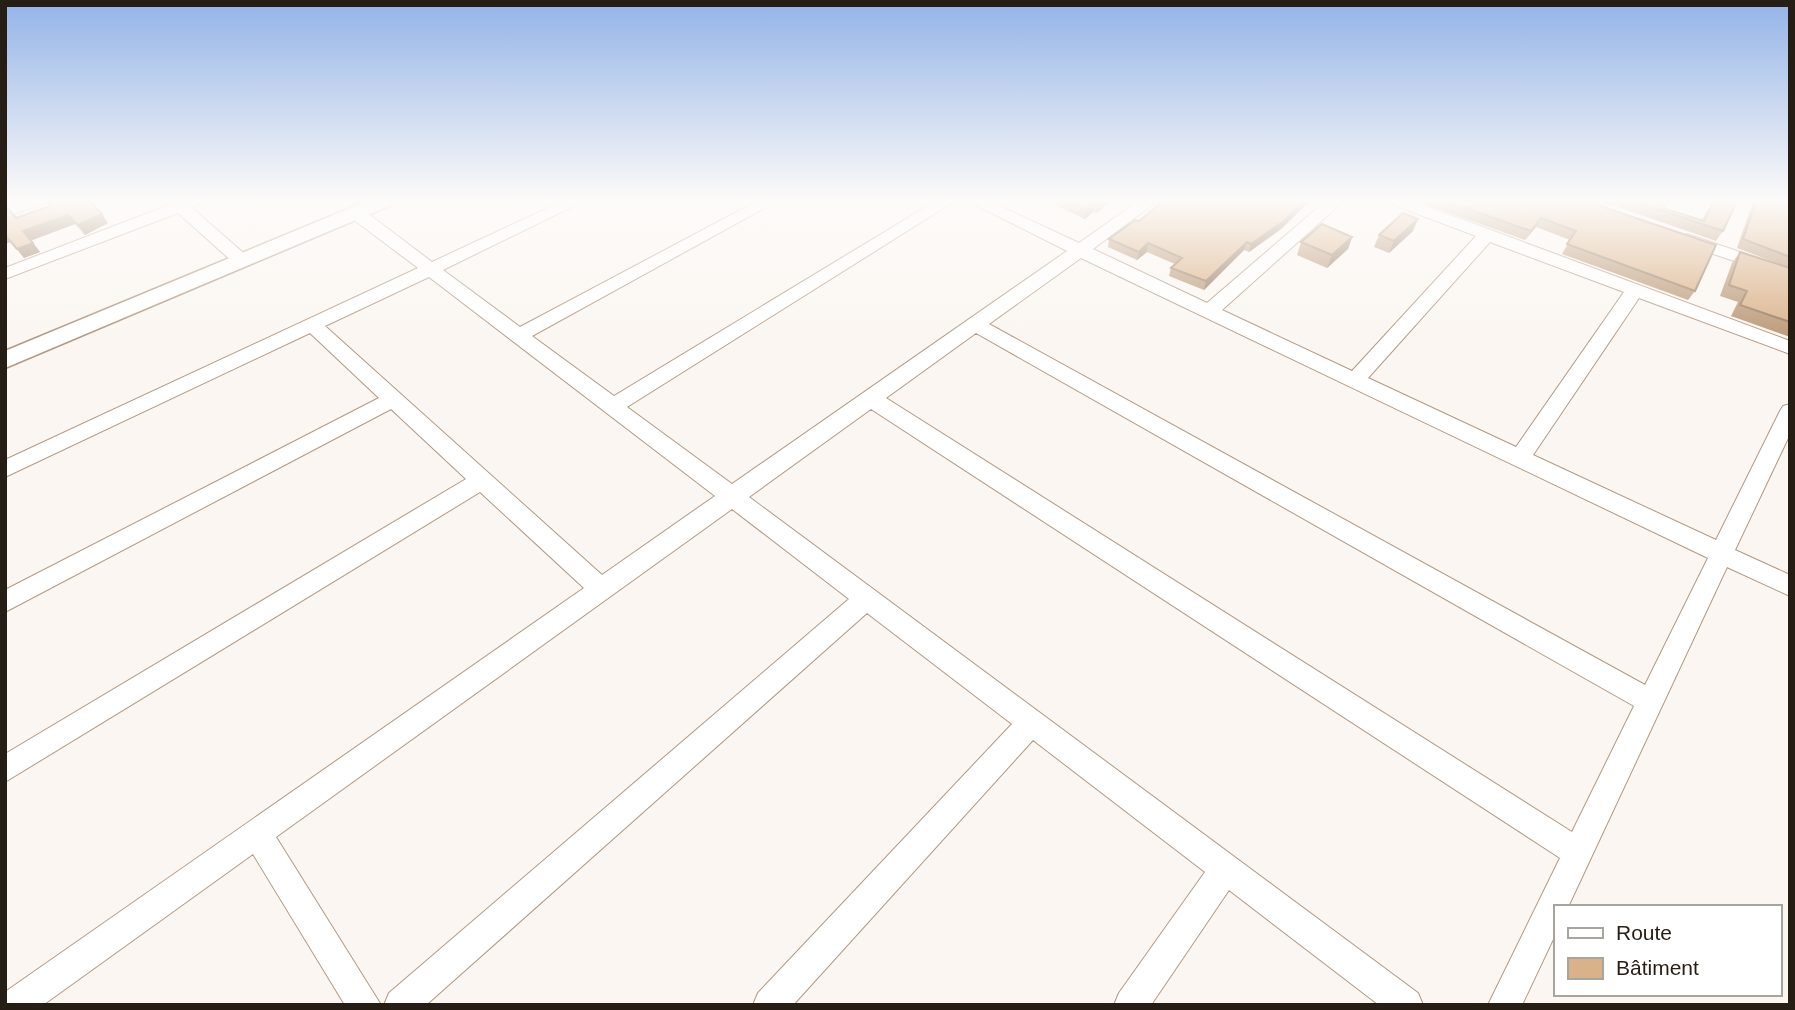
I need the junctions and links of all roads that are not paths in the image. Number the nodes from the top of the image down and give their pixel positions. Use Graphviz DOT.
graph roads {
  1 [pos="72,246"];
  2 [pos="225,246"];
  3 [pos="275,246"];
  4 [pos="400,246"];
  5 [pos="477,246"];
  6 [pos="685,246"];
  7 [pos="873,246"];
  8 [pos="1071,246"];
  9 [pos="1085,246"];
  10 [pos="1284,246"];
  11 [pos="1476,246"];
  12 [pos="1519,246"];
  13 [pos="1706,246"];
  14 [pos="1079,250"];
  15 [pos="241,260"];
  16 [pos="429,268"];
  17 [pos="5,274"];
  18 [pos="1790,275"];
  19 [pos="1635,290"];
  20 [pos="1209,311"];
  21 [pos="310,324"];
  22 [pos="974,324"];
  23 [pos="519,335"];
  24 [pos="1790,348"];
  25 [pos="5,360"];
  26 [pos="1355,380"];
  27 [pos="870,398"];
  28 [pos="393,399"];
  29 [pos="613,406"];
  30 [pos="1790,411"];
  31 [pos="1520,458"];
  32 [pos="5,469"];
  33 [pos="482,480"];
  34 [pos="732,496"];
  35 [pos="1722,553"];
  36 [pos="1790,586"];
  37 [pos="601,589"];
  38 [pos="867,598"];
  39 [pos="5,602"];
  40 [pos="1651,702"];
  41 [pos="1031,722"];
  42 [pos="5,769"];
  43 [pos="257,833"];
  44 [pos="1578,853"];
  45 [pos="1226,869"];
  46 [pos="15,1005"];
  47 [pos="364,1005"];
  48 [pos="401,1005"];
  49 [pos="769,1005"];
  50 [pos="1131,1005"];
  51 [pos="1406,1005"];
  52 [pos="1505,1005"];
  1 -- 17 [label="street"];
  2 -- 15 [label="street"];
  3 -- 15 [label="street"];
  4 -- 16 [label="street"];
  5 -- 16 [label="street"];
  6 -- 23 [label="street"];
  7 -- 29 [label="street"];
  8 -- 14 [label="street"];
  9 -- 14 [label="street"];
  10 -- 20 [label="street"];
  11 -- 26 [label="street"];
  12 -- 19 [label="street"];
  13 -- 18 [label="street"];
  14 -- 20 [label="street"];
  14 -- 22 [label="street"];
  15 -- 25 [label="street"];
  16 -- 21 [label="street"];
  16 -- 23 [label="street"];
  19 -- 24 [label="street"];
  19 -- 31 [label="street"];
  20 -- 26 [label="street"];
  21 -- 28 [label="street"];
  21 -- 32 [label="street"];
  22 -- 27 [label="street"];
  22 -- 40 [label="street"];
  23 -- 29 [label="street"];
  26 -- 31 [label="street"];
  27 -- 34 [label="street"];
  27 -- 44 [label="street"];
  28 -- 33 [label="street"];
  28 -- 39 [label="street"];
  29 -- 34 [label="street"];
  30 -- 35 [label="street"];
  31 -- 35 [label="street"];
  33 -- 37 [label="street"];
  33 -- 42 [label="street"];
  34 -- 37 [label="street"];
  34 -- 38 [label="street"];
  35 -- 36 [label="street"];
  35 -- 40 [label="street"];
  37 -- 43 [label="street"];
  38 -- 41 [label="street"];
  38 -- 48 [label="street"];
  40 -- 44 [label="street"];
  41 -- 45 [label="street"];
  41 -- 49 [label="street"];
  43 -- 46 [label="street"];
  43 -- 47 [label="street"];
  44 -- 52 [label="street"];
  45 -- 50 [label="street"];
  45 -- 51 [label="street"];
}
